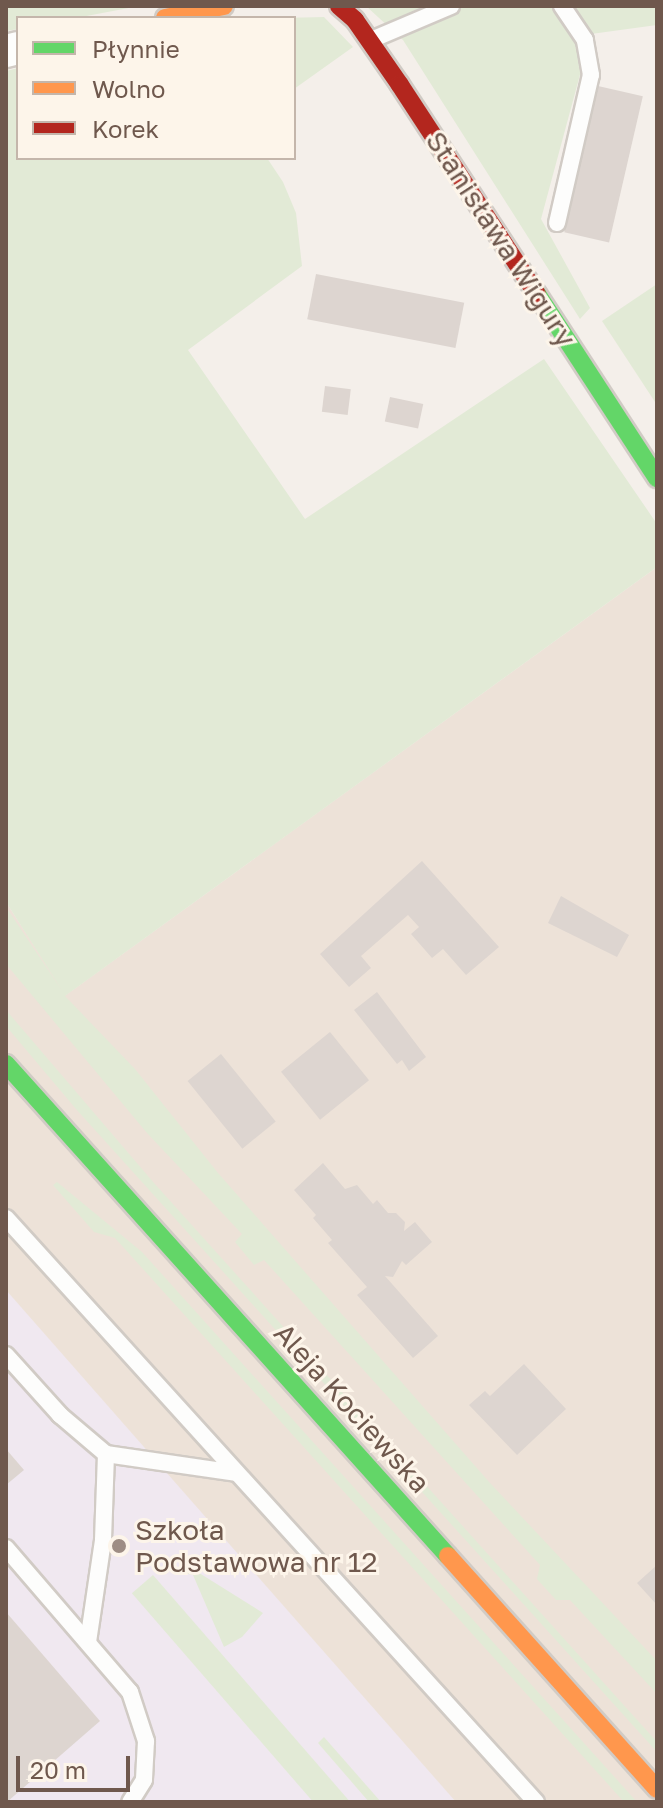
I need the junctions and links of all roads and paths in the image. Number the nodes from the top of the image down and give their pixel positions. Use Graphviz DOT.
graph roads {
  1 [pos="224,6"];
  2 [pos="339,6"];
  3 [pos="451,6"];
  4 [pos="562,6"];
  5 [pos="175,16"];
  6 [pos="370,40"];
  7 [pos="557,223"];
  8 [pos="657,478"];
  9 [pos="6,1064"];
  10 [pos="6,1218"];
  11 [pos="6,1355"];
  12 [pos="106,1454"];
  13 [pos="236,1473"];
  14 [pos="6,1548"];
  15 [pos="88,1642"];
  16 [pos="657,1789"];
  17 [pos="130,1802"];
  18 [pos="536,1802"];
  1 -- 5 [label="street"];
  2 -- 6 [label="street, Stanisława Wigury"];
  3 -- 6 [label="lane"];
  4 -- 7 [label="lane"];
  6 -- 8 [label="street, Stanisława Wigury"];
  9 -- 16 [label="street, Aleja Kociewska"];
  10 -- 13 [label="lane"];
  11 -- 12 [label="lane"];
  12 -- 13 [label="lane"];
  12 -- 15 [label="lane"];
  13 -- 18 [label="lane"];
  14 -- 15 [label="lane"];
  15 -- 17 [label="lane"];
}
